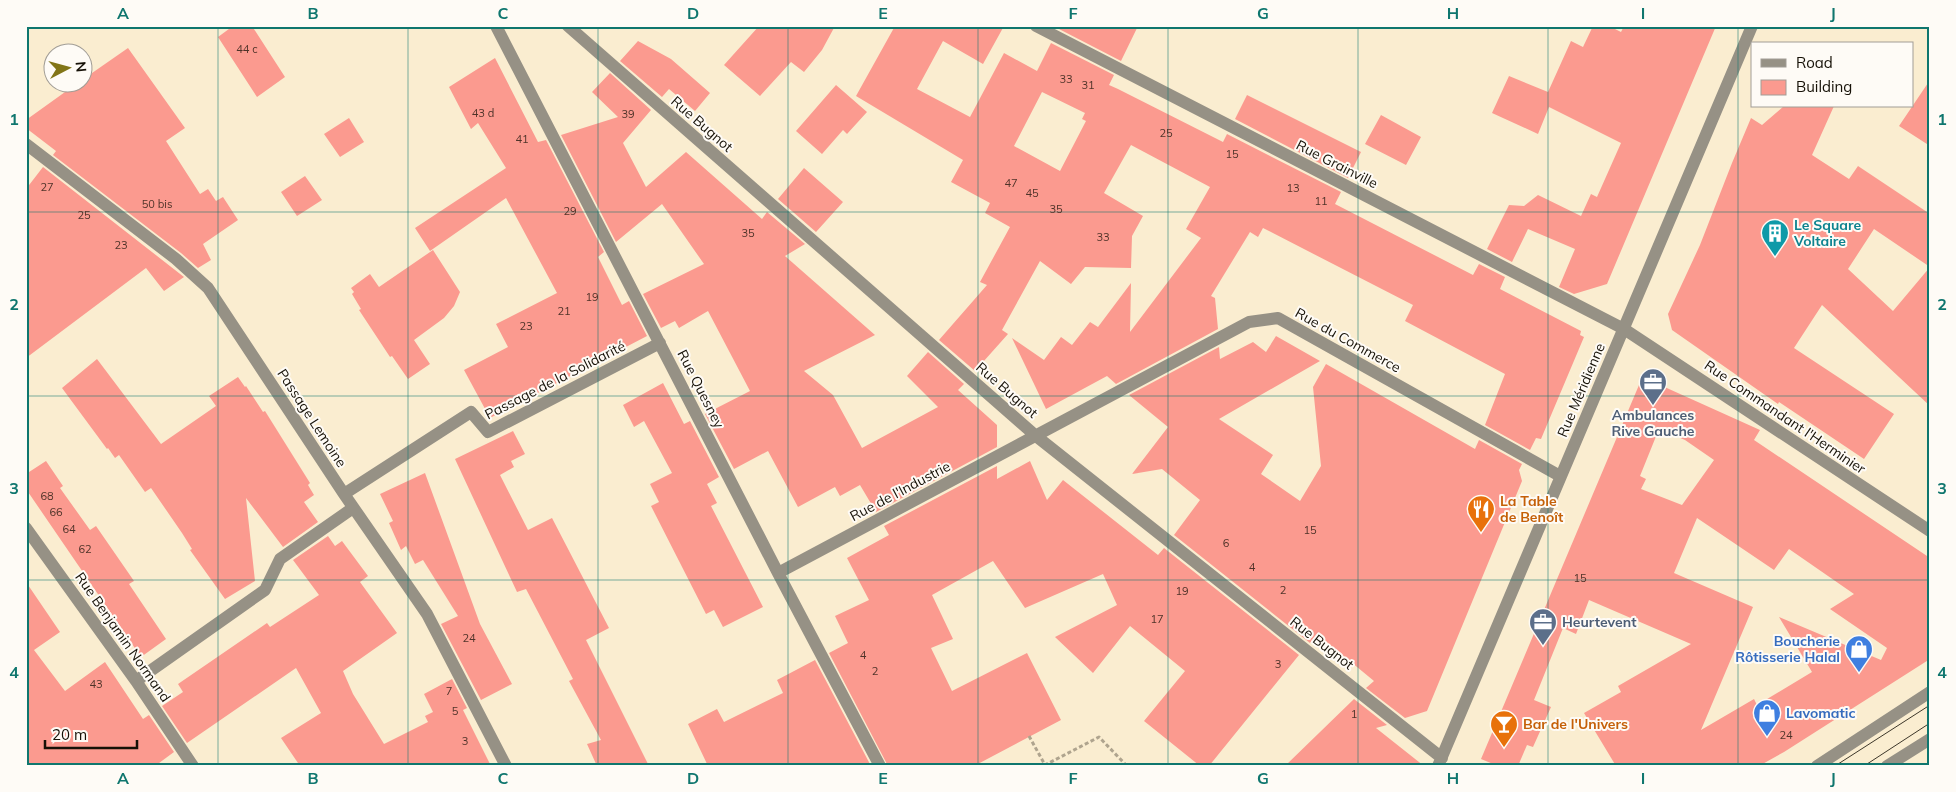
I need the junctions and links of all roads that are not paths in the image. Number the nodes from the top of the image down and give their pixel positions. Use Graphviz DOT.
graph roads {
  1 [pos="496,26"];
  2 [pos="568,26"];
  3 [pos="1036,26"];
  4 [pos="1752,26"];
  5 [pos="26,144"];
  6 [pos="1624,329"];
  7 [pos="660,343"];
  8 [pos="1036,436"];
  9 [pos="1560,476"];
  10 [pos="344,494"];
  11 [pos="353,508"];
  12 [pos="26,528"];
  13 [pos="1930,531"];
  14 [pos="778,573"];
  15 [pos="136,681"];
  16 [pos="1930,692"];
  17 [pos="1930,739"];
  18 [pos="1440,762"];
  19 [pos="192,766"];
  20 [pos="506,766"];
  21 [pos="880,766"];
  22 [pos="1817,766"];
  23 [pos="1887,766"];
  1 -- 7 [label="street, Rue Quesney"];
  2 -- 8 [label="street, Rue Bugnot"];
  3 -- 6 [label="street, Rue Grainville"];
  4 -- 6 [label="street, Rue Méridienne"];
  5 -- 10 [label="street, Passage Lemoine"];
  6 -- 9 [label="street, Rue Méridienne"];
  6 -- 13 [label="street, Rue Commandant l'Herminier"];
  7 -- 10 [label="street, Passage de la Solidarité"];
  7 -- 14 [label="street, Rue Quesney"];
  8 -- 9 [label="street, Rue du Commerce"];
  8 -- 14 [label="street, Rue de l'Industrie"];
  8 -- 18 [label="street, Rue Bugnot"];
  9 -- 18 [label="street, Rue Méridienne"];
  10 -- 11 [label="street, Passage Lemoine"];
  11 -- 15 [label="street"];
  11 -- 20 [label="street, Passage Lemoine"];
  12 -- 15 [label="street, Rue Benjamin Normand"];
  14 -- 21 [label="street, Rue Quesney"];
  15 -- 19 [label="street, Rue Benjamin Normand"];
  16 -- 22 [label="street"];
  17 -- 23 [label="street"];
}
